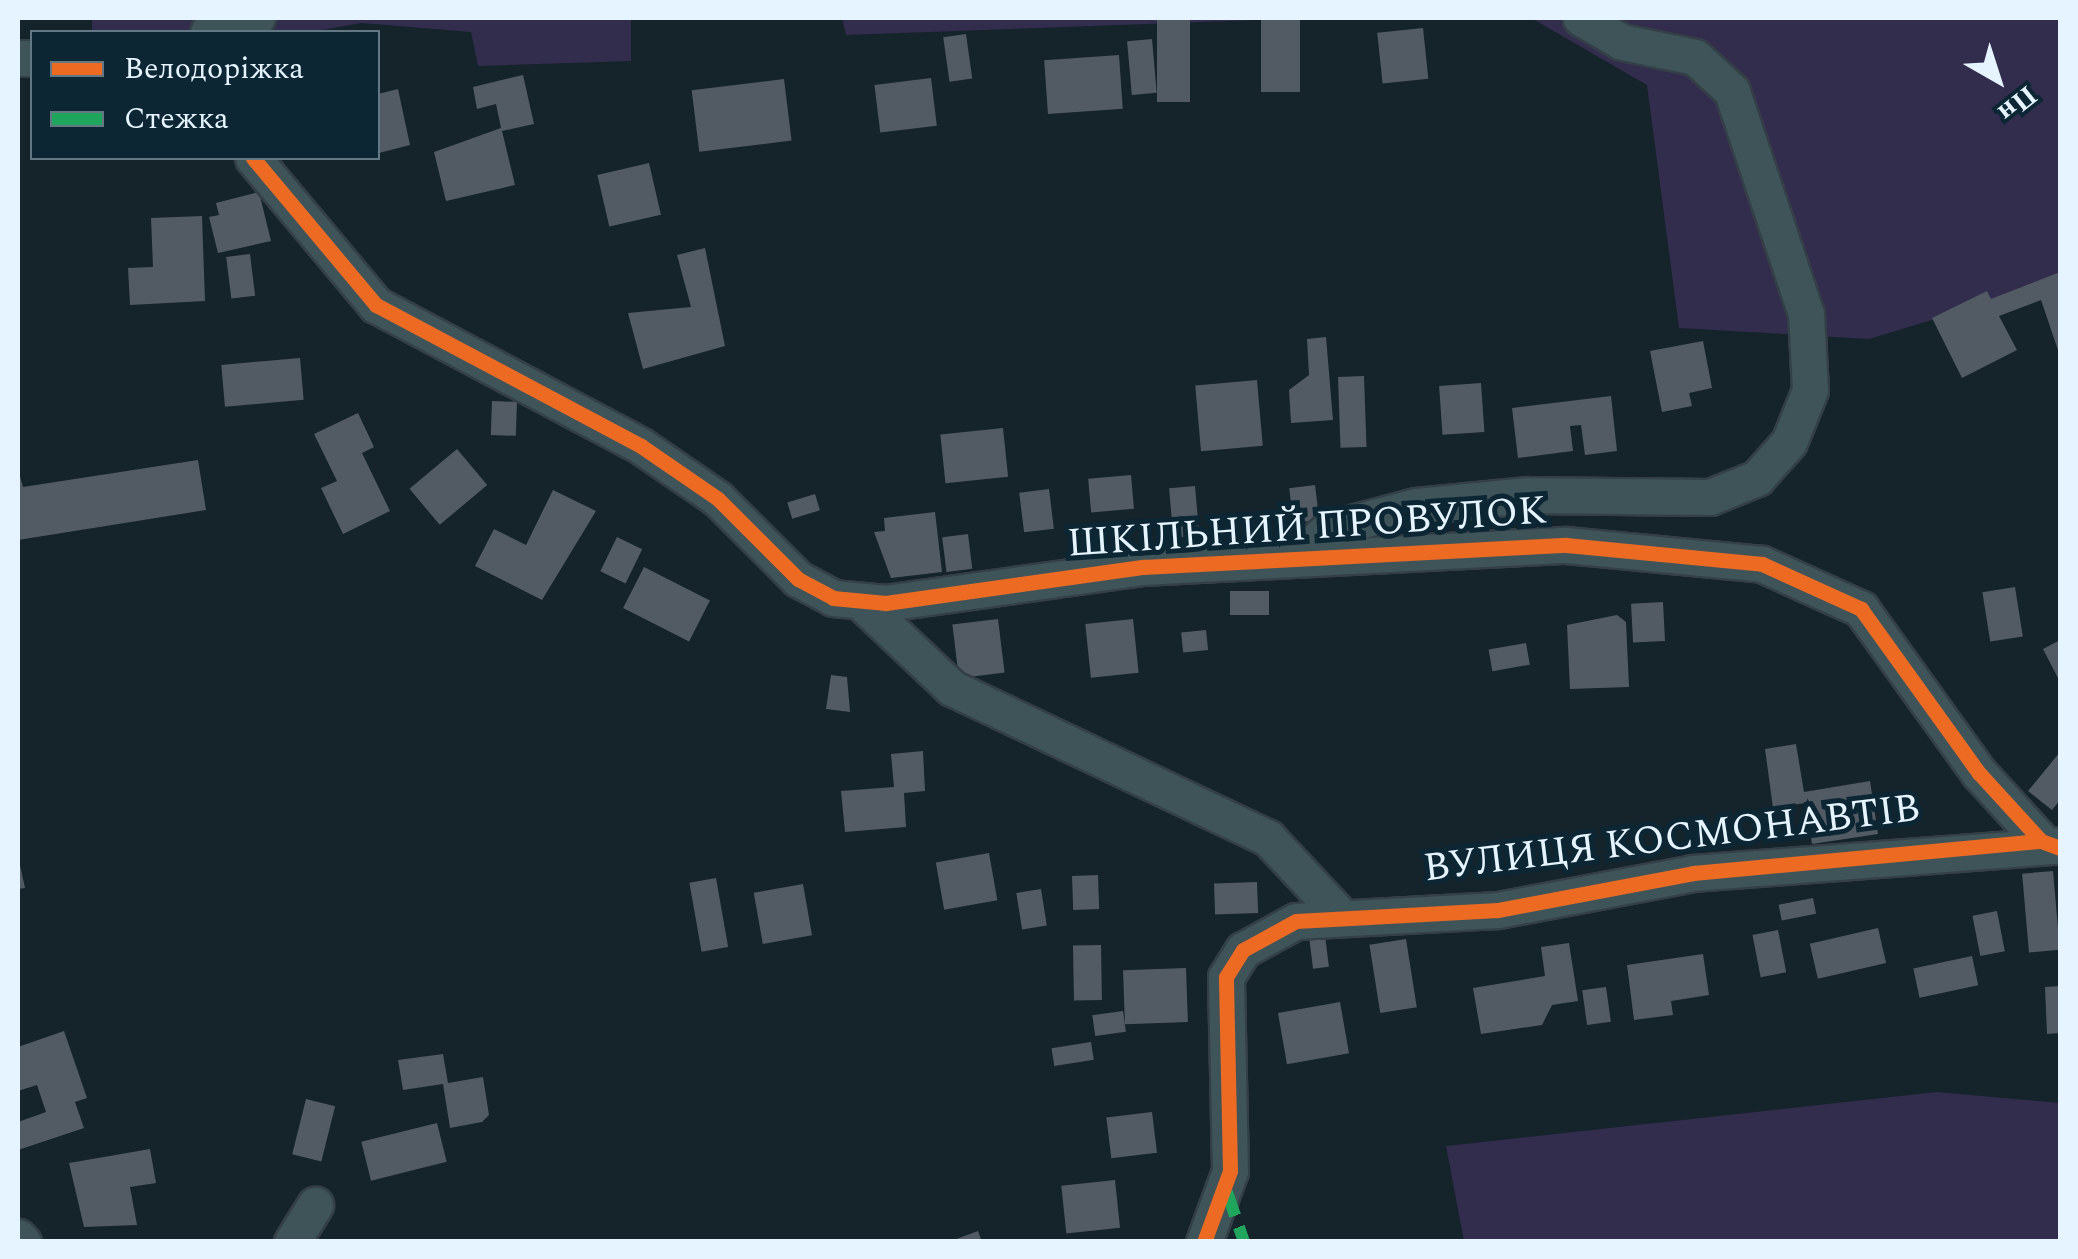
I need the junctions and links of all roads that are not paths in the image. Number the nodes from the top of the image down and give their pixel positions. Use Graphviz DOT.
graph roads {
  1 [pos="1582,18"];
  2 [pos="250,19"];
  3 [pos="214,30"];
  4 [pos="255,160"];
  5 [pos="1293,559"];
  6 [pos="862,603"];
  7 [pos="2051,844"];
  8 [pos="1341,916"];
  9 [pos="314,1205"];
  10 [pos="292,1242"];
  11 [pos="1204,1242"];
  1 -- 5 [label="street"];
  2 -- 3 [label="street"];
  4 -- 6 [label="street, ШКІЛЬНИЙ ПРОВУЛОК"];
  5 -- 6 [label="street, ШКІЛЬНИЙ ПРОВУЛОК"];
  5 -- 7 [label="street, ШКІЛЬНИЙ ПРОВУЛОК"];
  6 -- 8 [label="street"];
  7 -- 8 [label="street, ВУЛИЦЯ КОСМОНАВТІВ"];
  8 -- 11 [label="street, ВУЛИЦЯ КОСМОНАВТІВ"];
  9 -- 10 [label="street"];
}
